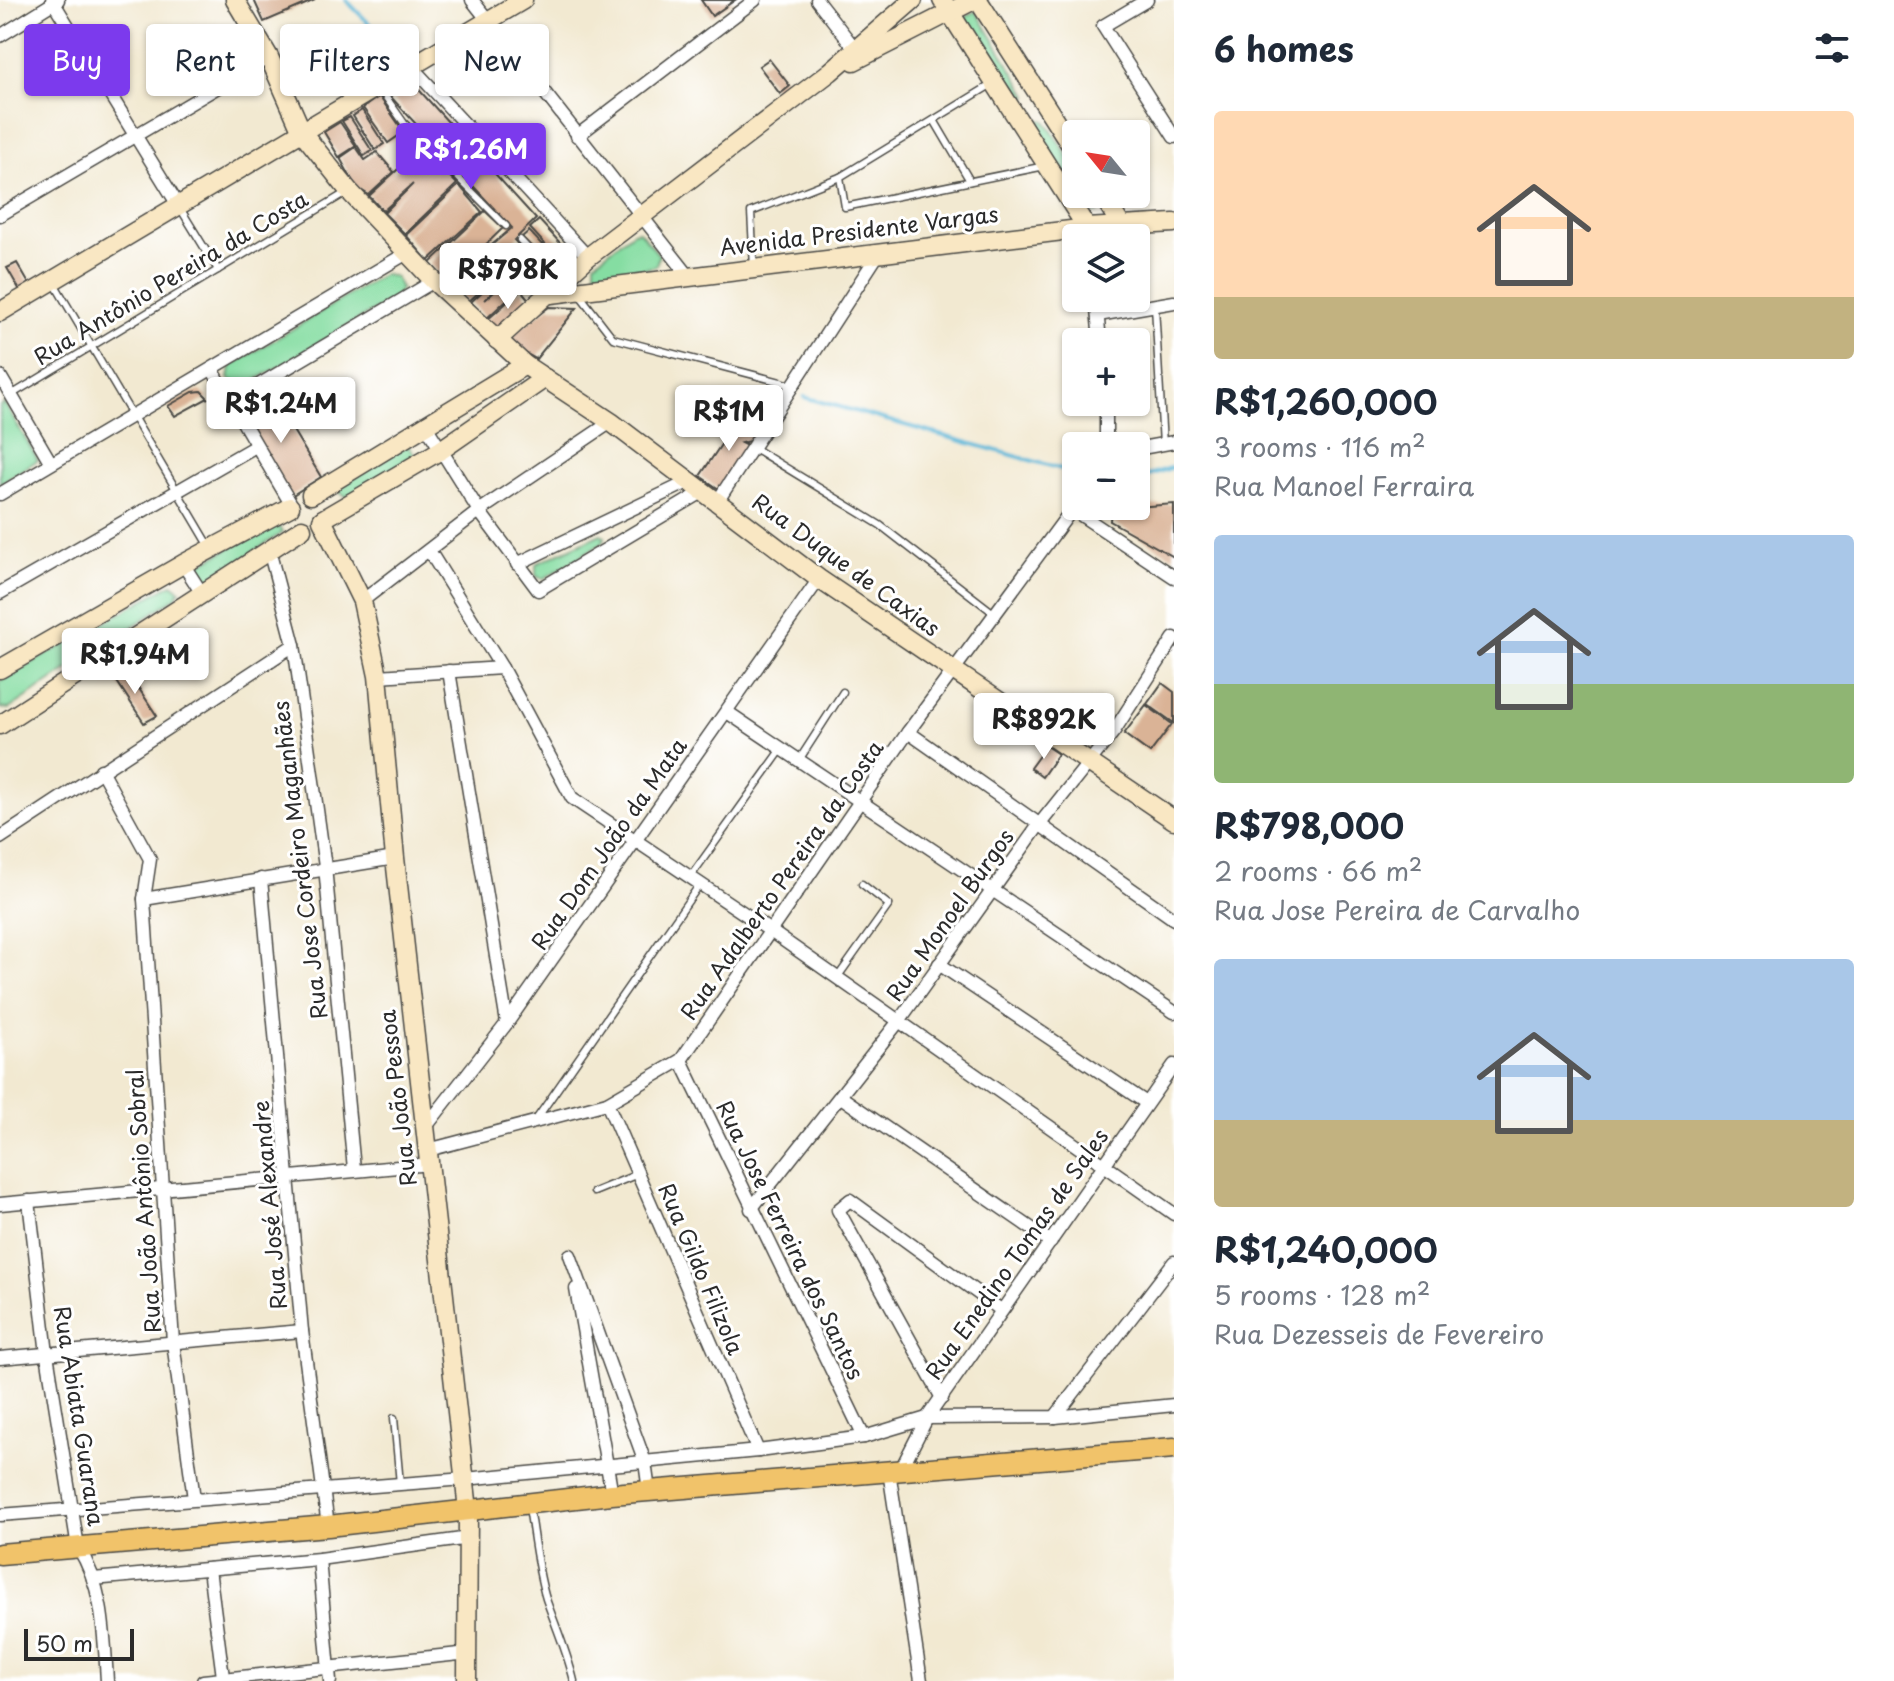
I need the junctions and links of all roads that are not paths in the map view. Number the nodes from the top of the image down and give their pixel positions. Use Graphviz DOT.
graph roads {
  1 [pos="235,0"];
  2 [pos="472,0"];
  3 [pos="523,0"];
  4 [pos="755,0"];
  5 [pos="817,0"];
  6 [pos="913,0"];
  7 [pos="976,0"];
  8 [pos="1147,0"];
  9 [pos="55,1"];
  10 [pos="946,7"];
  11 [pos="489,21"];
  12 [pos="0,36"];
  13 [pos="856,50"];
  14 [pos="269,57"];
  15 [pos="419,63"];
  16 [pos="830,72"];
  17 [pos="419,75"];
  18 [pos="994,83"];
  19 [pos="361,96"];
  20 [pos="385,96"];
  21 [pos="1044,102"];
  22 [pos="1015,119"];
  23 [pos="934,120"];
  24 [pos="1062,131"];
  25 [pos="302,132"];
  26 [pos="577,136"];
  27 [pos="136,137"];
  28 [pos="1174,137"];
  29 [pos="1045,166"];
  30 [pos="840,177"];
  31 [pos="970,181"];
  32 [pos="349,191"];
  33 [pos="178,205"];
  34 [pos="0,215"];
  35 [pos="641,218"];
  36 [pos="1174,223"];
  37 [pos="1081,224"];
  38 [pos="1150,225"];
  39 [pos="506,226"];
  40 [pos="1062,236"];
  41 [pos="520,240"];
  42 [pos="407,253"];
  43 [pos="877,256"];
  44 [pos="588,257"];
  45 [pos="754,267"];
  46 [pos="218,270"];
  47 [pos="688,275"];
  48 [pos="434,281"];
  49 [pos="54,282"];
  50 [pos="563,289"];
  51 [pos="1174,302"];
  52 [pos="1155,306"];
  53 [pos="0,312"];
  54 [pos="1098,312"];
  55 [pos="1098,315"];
  56 [pos="1099,328"];
  57 [pos="497,340"];
  58 [pos="92,348"];
  59 [pos="525,365"];
  60 [pos="212,369"];
  61 [pos="0,376"];
  62 [pos="545,378"];
  63 [pos="792,385"];
  64 [pos="11,395"];
  65 [pos="230,402"];
  66 [pos="131,414"];
  67 [pos="611,422"];
  68 [pos="426,426"];
  69 [pos="1168,444"];
  70 [pos="254,447"];
  71 [pos="752,447"];
  72 [pos="441,450"];
  73 [pos="51,463"];
  74 [pos="175,491"];
  75 [pos="704,491"];
  76 [pos="0,494"];
  77 [pos="311,495"];
  78 [pos="290,506"];
  79 [pos="479,511"];
  80 [pos="322,520"];
  81 [pos="1064,520"];
  82 [pos="1094,520"];
  83 [pos="302,529"];
  84 [pos="210,549"];
  85 [pos="269,550"];
  86 [pos="430,552"];
  87 [pos="183,564"];
  88 [pos="517,564"];
  89 [pos="1174,577"];
  90 [pos="819,579"];
  91 [pos="201,592"];
  92 [pos="0,593"];
  93 [pos="362,601"];
  94 [pos="995,614"];
  95 [pos="1174,638"];
  96 [pos="294,645"];
  97 [pos="502,668"];
  98 [pos="0,669"];
  99 [pos="449,671"];
  100 [pos="954,671"];
  101 [pos="378,676"];
  102 [pos="843,692"];
  103 [pos="727,712"];
  104 [pos="0,725"];
  105 [pos="908,732"];
  106 [pos="782,749"];
  107 [pos="799,760"];
  108 [pos="1089,761"];
  109 [pos="101,770"];
  110 [pos="861,800"];
  111 [pos="1174,820"];
  112 [pos="1039,825"];
  113 [pos="0,838"];
  114 [pos="635,843"];
  115 [pos="395,858"];
  116 [pos="325,867"];
  117 [pos="261,879"];
  118 [pos="695,881"];
  119 [pos="862,884"];
  120 [pos="992,890"];
  121 [pos="144,899"];
  122 [pos="889,905"];
  123 [pos="896,911"];
  124 [pos="1174,919"];
  125 [pos="769,930"];
  126 [pos="939,964"];
  127 [pos="837,978"];
  128 [pos="1174,1012"];
  129 [pos="899,1021"];
  130 [pos="507,1023"];
  131 [pos="681,1060"];
  132 [pos="1174,1065"];
  133 [pos="841,1097"];
  134 [pos="1145,1102"];
  135 [pos="607,1103"];
  136 [pos="533,1124"];
  137 [pos="425,1128"];
  138 [pos="429,1157"];
  139 [pos="1106,1164"];
  140 [pos="354,1169"];
  141 [pos="638,1174"];
  142 [pos="288,1175"];
  143 [pos="161,1187"];
  144 [pos="594,1192"];
  145 [pos="29,1201"];
  146 [pos="0,1204"];
  147 [pos="751,1209"];
  148 [pos="1174,1214"];
  149 [pos="1051,1242"];
  150 [pos="1174,1262"];
  151 [pos="1001,1310"];
  152 [pos="302,1331"];
  153 [pos="173,1342"];
  154 [pos="47,1354"];
  155 [pos="0,1358"];
  156 [pos="942,1398"];
  157 [pos="1174,1405"];
  158 [pos="1055,1417"];
  159 [pos="394,1418"];
  160 [pos="927,1418"];
  161 [pos="864,1437"];
  162 [pos="1174,1448"];
  163 [pos="758,1451"];
  164 [pos="645,1462"];
  165 [pos="608,1465"];
  166 [pos="895,1471"];
  167 [pos="465,1479"];
  168 [pos="400,1484"];
  169 [pos="323,1490"];
  170 [pos="649,1491"];
  171 [pos="612,1494"];
  172 [pos="194,1499"];
  173 [pos="528,1504"];
  174 [pos="74,1507"];
  175 [pos="468,1510"];
  176 [pos="0,1515"];
  177 [pos="328,1526"];
  178 [pos="469,1538"];
  179 [pos="78,1547"];
  180 [pos="0,1554"];
  181 [pos="319,1559"];
  182 [pos="209,1569"];
  183 [pos="93,1579"];
  184 [pos="469,1653"];
  185 [pos="329,1675"];
  186 [pos="219,1679"];
  187 [pos="107,1681"];
  188 [pos="203,1681"];
  189 [pos="467,1681"];
  190 [pos="574,1681"];
  191 [pos="921,1681"];
  1 -- 14 [label="street, Rua Duque de Caxias"];
  2 -- 11 [label="street"];
  3 -- 11 [label="street"];
  4 -- 26 [label="street"];
  5 -- 13 [label="street"];
  6 -- 13 [label="street"];
  7 -- 10 [label="street"];
  7 -- 21 [label="street"];
  8 -- 28 [label="street"];
  9 -- 12 [label="street"];
  9 -- 27 [label="street"];
  10 -- 16 [label="street"];
  10 -- 18 [label="street"];
  11 -- 15 [label="street"];
  11 -- 26 [label="street"];
  13 -- 16 [label="street"];
  14 -- 25 [label="street, Rua Duque de Caxias"];
  14 -- 27 [label="street"];
  16 -- 35 [label="street"];
  17 -- 44 [label="street"];
  18 -- 22 [label="street"];
  18 -- 23 [label="lane"];
  19 -- 25 [label="street"];
  20 -- 39 [label="lane"];
  21 -- 22 [label="street"];
  21 -- 24 [label="street"];
  22 -- 29 [label="street"];
  23 -- 30 [label="lane"];
  23 -- 31 [label="lane"];
  25 -- 32 [label="street, Rua Duque de Caxias"];
  25 -- 33 [label="street"];
  26 -- 35 [label="street"];
  27 -- 33 [label="street"];
  27 -- 34 [label="street"];
  29 -- 31 [label="lane"];
  29 -- 37 [label="street"];
  30 -- 31 [label="lane"];
  30 -- 45 [label="lane"];
  32 -- 42 [label="street, Rua Duque de Caxias"];
  32 -- 46 [label="lane, Rua Antônio Pereira da Costa"];
  33 -- 46 [label="lane"];
  33 -- 49 [label="street"];
  35 -- 44 [label="street"];
  35 -- 47 [label="street"];
  36 -- 38 [label="street, Avenida Presidente Vargas"];
  40 -- 43 [label="street, Avenida Presidente Vargas"];
  41 -- 50 [label="lane"];
  42 -- 48 [label="street, Rua Duque de Caxias"];
  42 -- 60 [label="street"];
  43 -- 45 [label="street, Avenida Presidente Vargas"];
  43 -- 63 [label="street"];
  44 -- 50 [label="street"];
  45 -- 47 [label="street, Avenida Presidente Vargas"];
  46 -- 58 [label="lane, Rua Antônio Pereira da Costa"];
  47 -- 50 [label="street, Avenida Presidente Vargas"];
  48 -- 57 [label="street, Rua Duque de Caxias"];
  48 -- 65 [label="street"];
  49 -- 53 [label="street"];
  49 -- 58 [label="lane"];
  50 -- 57 [label="street"];
  50 -- 63 [label="lane"];
  51 -- 52 [label="street"];
  52 -- 55 [label="street"];
  52 -- 69 [label="lane"];
  54 -- 55 [label="street"];
  55 -- 56 [label="street"];
  57 -- 59 [label="street, Rua Duque de Caxias"];
  58 -- 64 [label="lane, Rua Antônio Pereira da Costa"];
  58 -- 66 [label="lane"];
  59 -- 62 [label="street, Rua Duque de Caxias"];
  59 -- 68 [label="street"];
  60 -- 65 [label="street"];
  60 -- 66 [label="street"];
  61 -- 64 [label="street"];
  62 -- 67 [label="street, Rua Duque de Caxias"];
  62 -- 72 [label="street"];
  63 -- 71 [label="street"];
  64 -- 73 [label="street"];
  65 -- 70 [label="street"];
  66 -- 73 [label="street"];
  66 -- 74 [label="lane"];
  67 -- 75 [label="street, Rua Duque de Caxias"];
  67 -- 79 [label="street"];
  68 -- 72 [label="street"];
  68 -- 77 [label="street"];
  70 -- 74 [label="street"];
  70 -- 78 [label="street"];
  71 -- 75 [label="street"];
  71 -- 94 [label="lane"];
  72 -- 79 [label="street"];
  72 -- 80 [label="street"];
  73 -- 76 [label="street"];
  74 -- 84 [label="lane"];
  74 -- 92 [label="street"];
  75 -- 88 [label="street"];
  75 -- 88 [label="street"];
  75 -- 90 [label="street, Rua Duque de Caxias"];
  77 -- 78 [label="street"];
  77 -- 80 [label="street"];
  78 -- 83 [label="street"];
  78 -- 84 [label="street"];
  79 -- 86 [label="street"];
  79 -- 88 [label="street"];
  80 -- 83 [label="street"];
  80 -- 93 [label="street, Rua João Pessoa"];
  81 -- 94 [label="street, Rua Adalberto Pereira da Costa"];
  82 -- 89 [label="street"];
  83 -- 85 [label="street"];
  84 -- 87 [label="street"];
  85 -- 91 [label="street"];
  85 -- 96 [label="street, Rua Jose Cordeiro Maganhães"];
  86 -- 93 [label="street"];
  86 -- 97 [label="street"];
  87 -- 91 [label="street"];
  87 -- 98 [label="street"];
  90 -- 100 [label="street, Rua Duque de Caxias"];
  90 -- 103 [label="street, Rua Dom João da Mata"];
  91 -- 104 [label="street"];
  93 -- 101 [label="street, Rua João Pessoa"];
  94 -- 100 [label="street, Rua Adalberto Pereira da Costa"];
  95 -- 108 [label="street, Rua Monoel Burgos"];
  96 -- 109 [label="street"];
  96 -- 116 [label="street, Rua Jose Cordeiro Maganhães"];
  97 -- 99 [label="street"];
  97 -- 114 [label="street"];
  99 -- 101 [label="street"];
  99 -- 130 [label="street"];
  100 -- 105 [label="street, Rua Adalberto Pereira da Costa"];
  100 -- 108 [label="street, Rua Duque de Caxias"];
  101 -- 115 [label="street, Rua João Pessoa"];
  102 -- 107 [label="lane"];
  103 -- 106 [label="street"];
  103 -- 114 [label="street, Rua Dom João da Mata"];
  105 -- 110 [label="street, Rua Adalberto Pereira da Costa"];
  105 -- 112 [label="street"];
  106 -- 107 [label="street"];
  106 -- 118 [label="lane"];
  107 -- 110 [label="street"];
  108 -- 111 [label="street, Rua Duque de Caxias"];
  108 -- 112 [label="street, Rua Monoel Burgos"];
  109 -- 113 [label="street"];
  109 -- 121 [label="street, Rua João Antônio Sobral"];
  110 -- 120 [label="street"];
  110 -- 125 [label="street, Rua Adalberto Pereira da Costa"];
  112 -- 120 [label="street, Rua Monoel Burgos"];
  112 -- 124 [label="street"];
  114 -- 118 [label="street"];
  114 -- 130 [label="street, Rua Dom João da Mata"];
  115 -- 116 [label="street"];
  115 -- 137 [label="street, Rua João Pessoa"];
  116 -- 117 [label="street"];
  116 -- 140 [label="street, Rua Jose Cordeiro Maganhães"];
  117 -- 121 [label="street"];
  117 -- 142 [label="street, Rua José Alexandre"];
  118 -- 125 [label="street"];
  118 -- 136 [label="lane"];
  119 -- 122 [label="lane"];
  120 -- 126 [label="street, Rua Monoel Burgos"];
  120 -- 128 [label="street"];
  121 -- 143 [label="street, Rua João Antônio Sobral"];
  122 -- 123 [label="lane"];
  122 -- 127 [label="lane"];
  125 -- 127 [label="street"];
  125 -- 131 [label="street, Rua Adalberto Pereira da Costa"];
  126 -- 129 [label="street, Rua Monoel Burgos"];
  126 -- 134 [label="street"];
  127 -- 129 [label="street"];
  129 -- 133 [label="street, Rua Monoel Burgos"];
  129 -- 139 [label="street"];
  130 -- 137 [label="street, Rua Dom João da Mata"];
  131 -- 135 [label="street, Rua Adalberto Pereira da Costa"];
  131 -- 147 [label="street, Rua Jose Ferreira dos Santos"];
  132 -- 134 [label="street, Rua Enedino Tomas de Sales"];
  133 -- 147 [label="street, Rua Monoel Burgos"];
  133 -- 149 [label="street"];
  134 -- 139 [label="street, Rua Enedino Tomas de Sales"];
  135 -- 136 [label="street, Rua Adalberto Pereira da Costa"];
  135 -- 141 [label="street, Rua Gildo Filizola"];
  136 -- 138 [label="street, Rua Adalberto Pereira da Costa"];
  137 -- 138 [label="street, Rua João Pessoa"];
  138 -- 140 [label="street, Rua Adalberto Pereira da Costa"];
  138 -- 167 [label="street, Rua João Pessoa"];
  139 -- 148 [label="street"];
  139 -- 149 [label="street, Rua Enedino Tomas de Sales"];
  140 -- 142 [label="street, Rua Adalberto Pereira da Costa"];
  141 -- 144 [label="lane"];
  141 -- 163 [label="street, Rua Gildo Filizola"];
  142 -- 143 [label="street, Rua Adalberto Pereira da Costa"];
  142 -- 152 [label="street, Rua José Alexandre"];
  143 -- 145 [label="street, Rua Adalberto Pereira da Costa"];
  143 -- 153 [label="street, Rua João Antônio Sobral"];
  145 -- 146 [label="street, Rua Adalberto Pereira da Costa"];
  145 -- 154 [label="street, Rua Abiata Guarana"];
  147 -- 161 [label="street, Rua Jose Ferreira dos Santos"];
  149 -- 151 [label="street, Rua Enedino Tomas de Sales"];
  150 -- 158 [label="street"];
  151 -- 156 [label="street, Rua Enedino Tomas de Sales"];
  151 -- 156 [label="street"];
  152 -- 153 [label="street"];
  152 -- 169 [label="street, Rua José Alexandre"];
  153 -- 154 [label="street"];
  153 -- 172 [label="street, Rua João Antônio Sobral"];
  154 -- 155 [label="street"];
  154 -- 174 [label="street, Rua Abiata Guarana"];
  156 -- 160 [label="street, Rua Enedino Tomas de Sales"];
  157 -- 158 [label="street"];
  158 -- 160 [label="street"];
  159 -- 168 [label="lane"];
  160 -- 161 [label="street"];
  160 -- 166 [label="street, Rua Enedino Tomas de Sales"];
  161 -- 163 [label="street"];
  162 -- 166 [label="main road"];
  163 -- 164 [label="street"];
  164 -- 165 [label="street"];
  164 -- 165 [label="street"];
  164 -- 170 [label="street"];
  165 -- 167 [label="street"];
  165 -- 171 [label="street"];
  166 -- 170 [label="main road"];
  166 -- 191 [label="street"];
  167 -- 168 [label="street"];
  167 -- 175 [label="street, Rua João Pessoa"];
  168 -- 169 [label="street"];
  169 -- 172 [label="street"];
  169 -- 177 [label="street, Rua José Alexandre"];
  170 -- 171 [label="main road"];
  171 -- 173 [label="main road"];
  172 -- 174 [label="street"];
  173 -- 175 [label="main road"];
  173 -- 190 [label="lane"];
  174 -- 176 [label="street"];
  174 -- 179 [label="street, Rua Abiata Guarana"];
  175 -- 177 [label="main road"];
  175 -- 178 [label="street, Rua João Pessoa"];
  177 -- 179 [label="main road"];
  178 -- 181 [label="street"];
  178 -- 184 [label="street, Rua João Pessoa"];
  179 -- 180 [label="main road"];
  179 -- 183 [label="street, Rua Abiata Guarana"];
  181 -- 182 [label="street"];
  181 -- 185 [label="street"];
  182 -- 183 [label="street"];
  182 -- 186 [label="street"];
  183 -- 187 [label="street, Rua Abiata Guarana"];
  184 -- 185 [label="street"];
  184 -- 189 [label="street, Rua João Pessoa"];
  185 -- 186 [label="street"];
  186 -- 188 [label="street"];
}
